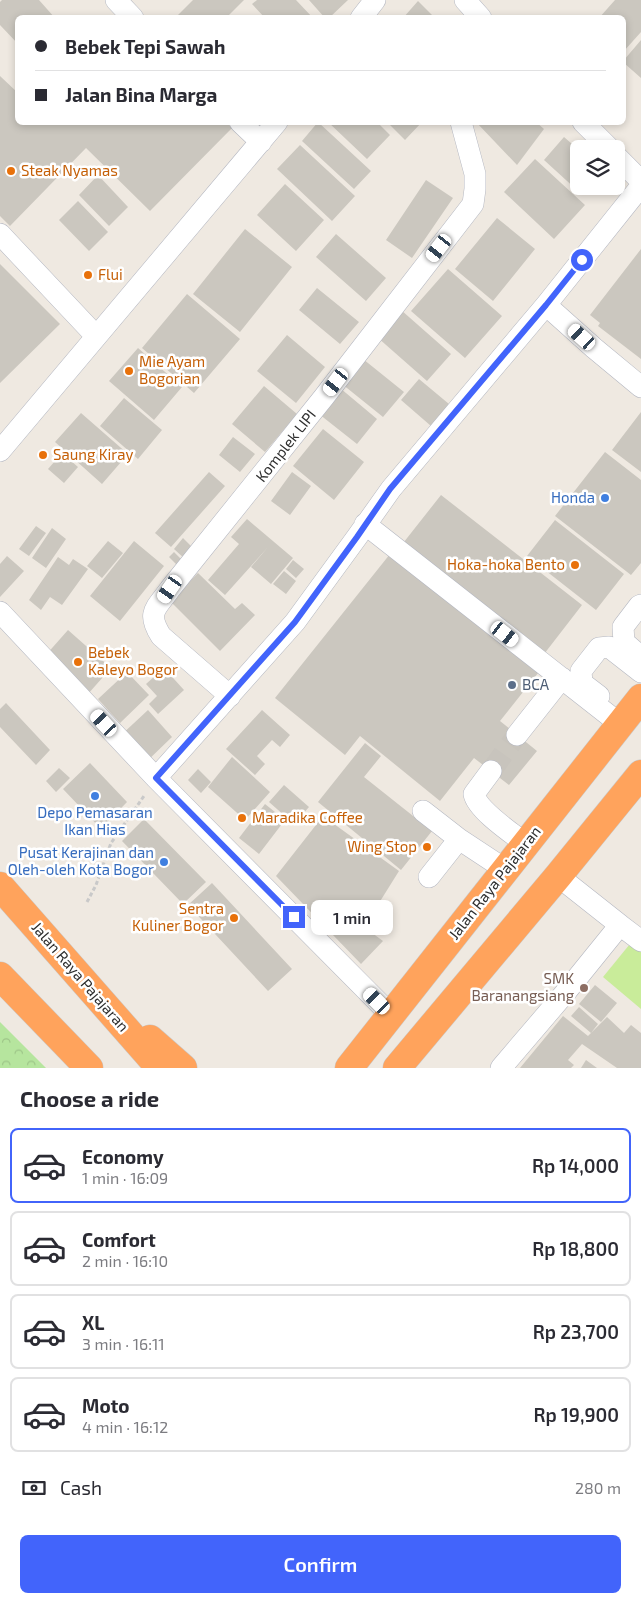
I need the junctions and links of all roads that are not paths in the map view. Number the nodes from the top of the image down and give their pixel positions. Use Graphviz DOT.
graph roads {
  1 [pos="116,0"];
  2 [pos="375,0"];
  3 [pos="465,0"];
  4 [pos="130,15"];
  5 [pos="363,15"];
  6 [pos="478,15"];
  7 [pos="243,125"];
  8 [pos="275,125"];
  9 [pos="462,125"];
  10 [pos="586,125"];
  11 [pos="601,140"];
  12 [pos="261,142"];
  13 [pos="625,165"];
  14 [pos="641,180"];
  15 [pos="641,186"];
  16 [pos="0,234"];
  17 [pos="546,305"];
  18 [pos="96,336"];
  19 [pos="641,387"];
  20 [pos="0,450"];
  21 [pos="365,524"];
  22 [pos="641,605"];
  23 [pos="0,612"];
  24 [pos="641,657"];
  25 [pos="641,672"];
  26 [pos="562,678"];
  27 [pos="230,696"];
  28 [pos="630,713"];
  29 [pos="517,735"];
  30 [pos="491,771"];
  31 [pos="641,774"];
  32 [pos="156,778"];
  33 [pos="423,811"];
  34 [pos="459,839"];
  35 [pos="526,844"];
  36 [pos="506,870"];
  37 [pos="558,876"];
  38 [pos="429,877"];
  39 [pos="0,886"];
  40 [pos="620,925"];
  41 [pos="641,941"];
  42 [pos="0,976"];
  43 [pos="88,985"];
  44 [pos="391,1014"];
  45 [pos="368,1044"];
  46 [pos="89,1068"];
  47 [pos="160,1068"];
  48 [pos="183,1068"];
  49 [pos="340,1068"];
  50 [pos="349,1068"];
  51 [pos="397,1068"];
  52 [pos="501,1068"];
  1 -- 4 [label="street"];
  2 -- 5 [label="street"];
  3 -- 6 [label="street"];
  7 -- 12 [label="street"];
  8 -- 12 [label="street"];
  9 -- 27 [label="street, Komplek LIPI"];
  10 -- 11 [label="street"];
  12 -- 18 [label="street"];
  13 -- 14 [label="street"];
  15 -- 17 [label="street"];
  16 -- 18 [label="street"];
  17 -- 19 [label="street"];
  17 -- 21 [label="street"];
  18 -- 20 [label="street"];
  21 -- 26 [label="street"];
  21 -- 27 [label="street"];
  22 -- 24 [label="street"];
  23 -- 32 [label="street"];
  25 -- 28 [label="street"];
  26 -- 28 [label="street"];
  26 -- 29 [label="street"];
  27 -- 32 [label="street"];
  28 -- 35 [label="highway, Jalan Raya Pajajaran"];
  30 -- 35 [label="street"];
  31 -- 37 [label="highway"];
  32 -- 44 [label="street"];
  33 -- 34 [label="street"];
  34 -- 36 [label="street"];
  34 -- 38 [label="street"];
  35 -- 36 [label="highway, Jalan Raya Pajajaran"];
  36 -- 44 [label="highway, Jalan Raya Pajajaran"];
  37 -- 40 [label="street"];
  37 -- 51 [label="highway"];
  39 -- 43 [label="highway, Jalan Raya Pajajaran"];
  40 -- 41 [label="street"];
  40 -- 52 [label="street"];
  42 -- 46 [label="highway"];
  43 -- 47 [label="highway, Jalan Raya Pajajaran"];
  43 -- 48 [label="highway"];
  44 -- 45 [label="highway, Jalan Raya Pajajaran"];
  45 -- 49 [label="highway"];
  45 -- 50 [label="highway, Jalan Raya Pajajaran"];
}
